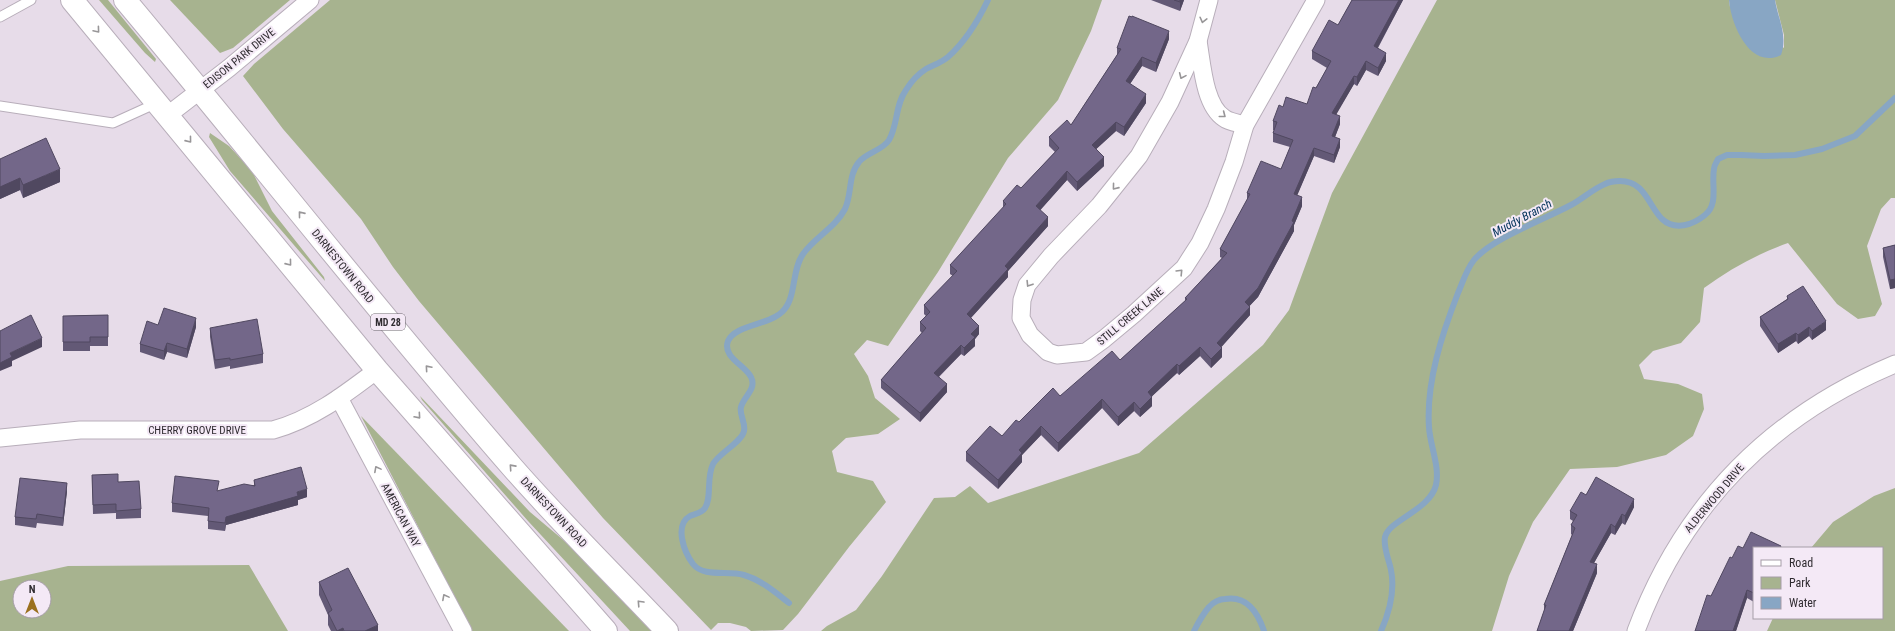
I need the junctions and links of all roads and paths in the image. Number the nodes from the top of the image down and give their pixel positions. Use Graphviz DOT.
graph roads {
  1 [pos="31,0"];
  2 [pos="72,0"];
  3 [pos="125,0"];
  4 [pos="310,0"];
  5 [pos="1209,0"];
  6 [pos="1316,0"];
  7 [pos="0,17"];
  8 [pos="1198,41"];
  9 [pos="200,90"];
  10 [pos="2,109"];
  11 [pos="163,109"];
  12 [pos="1244,125"];
  13 [pos="1895,364"];
  14 [pos="377,370"];
  15 [pos="339,398"];
  16 [pos="0,438"];
  17 [pos="463,631"];
  18 [pos="606,631"];
  19 [pos="666,631"];
  20 [pos="1636,631"];
  1 -- 7 [label="lane"];
  2 -- 11 [label="main road, one-way"];
  3 -- 9 [label="main road, DARNESTOWN ROAD / MD 28"];
  4 -- 9 [label="street, EDISON PARK DRIVE"];
  5 -- 8 [label="street, STILL CREEK LANE, one-way"];
  6 -- 12 [label="street, STILL CREEK LANE"];
  8 -- 12 [label="street, one-way"];
  8 -- 12 [label="street, STILL CREEK LANE, one-way"];
  9 -- 11 [label="street, EDISON PARK DRIVE"];
  19 -- 9 [label="main road, DARNESTOWN ROAD / MD 28, one-way"];
  10 -- 11 [label="lane"];
  11 -- 14 [label="main road, one-way"];
  13 -- 20 [label="street, ALDERWOOD DRIVE"];
  14 -- 15 [label="street, CHERRY GROVE DRIVE"];
  14 -- 18 [label="main road, one-way"];
  15 -- 16 [label="street, CHERRY GROVE DRIVE"];
  17 -- 15 [label="street, AMERICAN WAY, one-way"];
}
